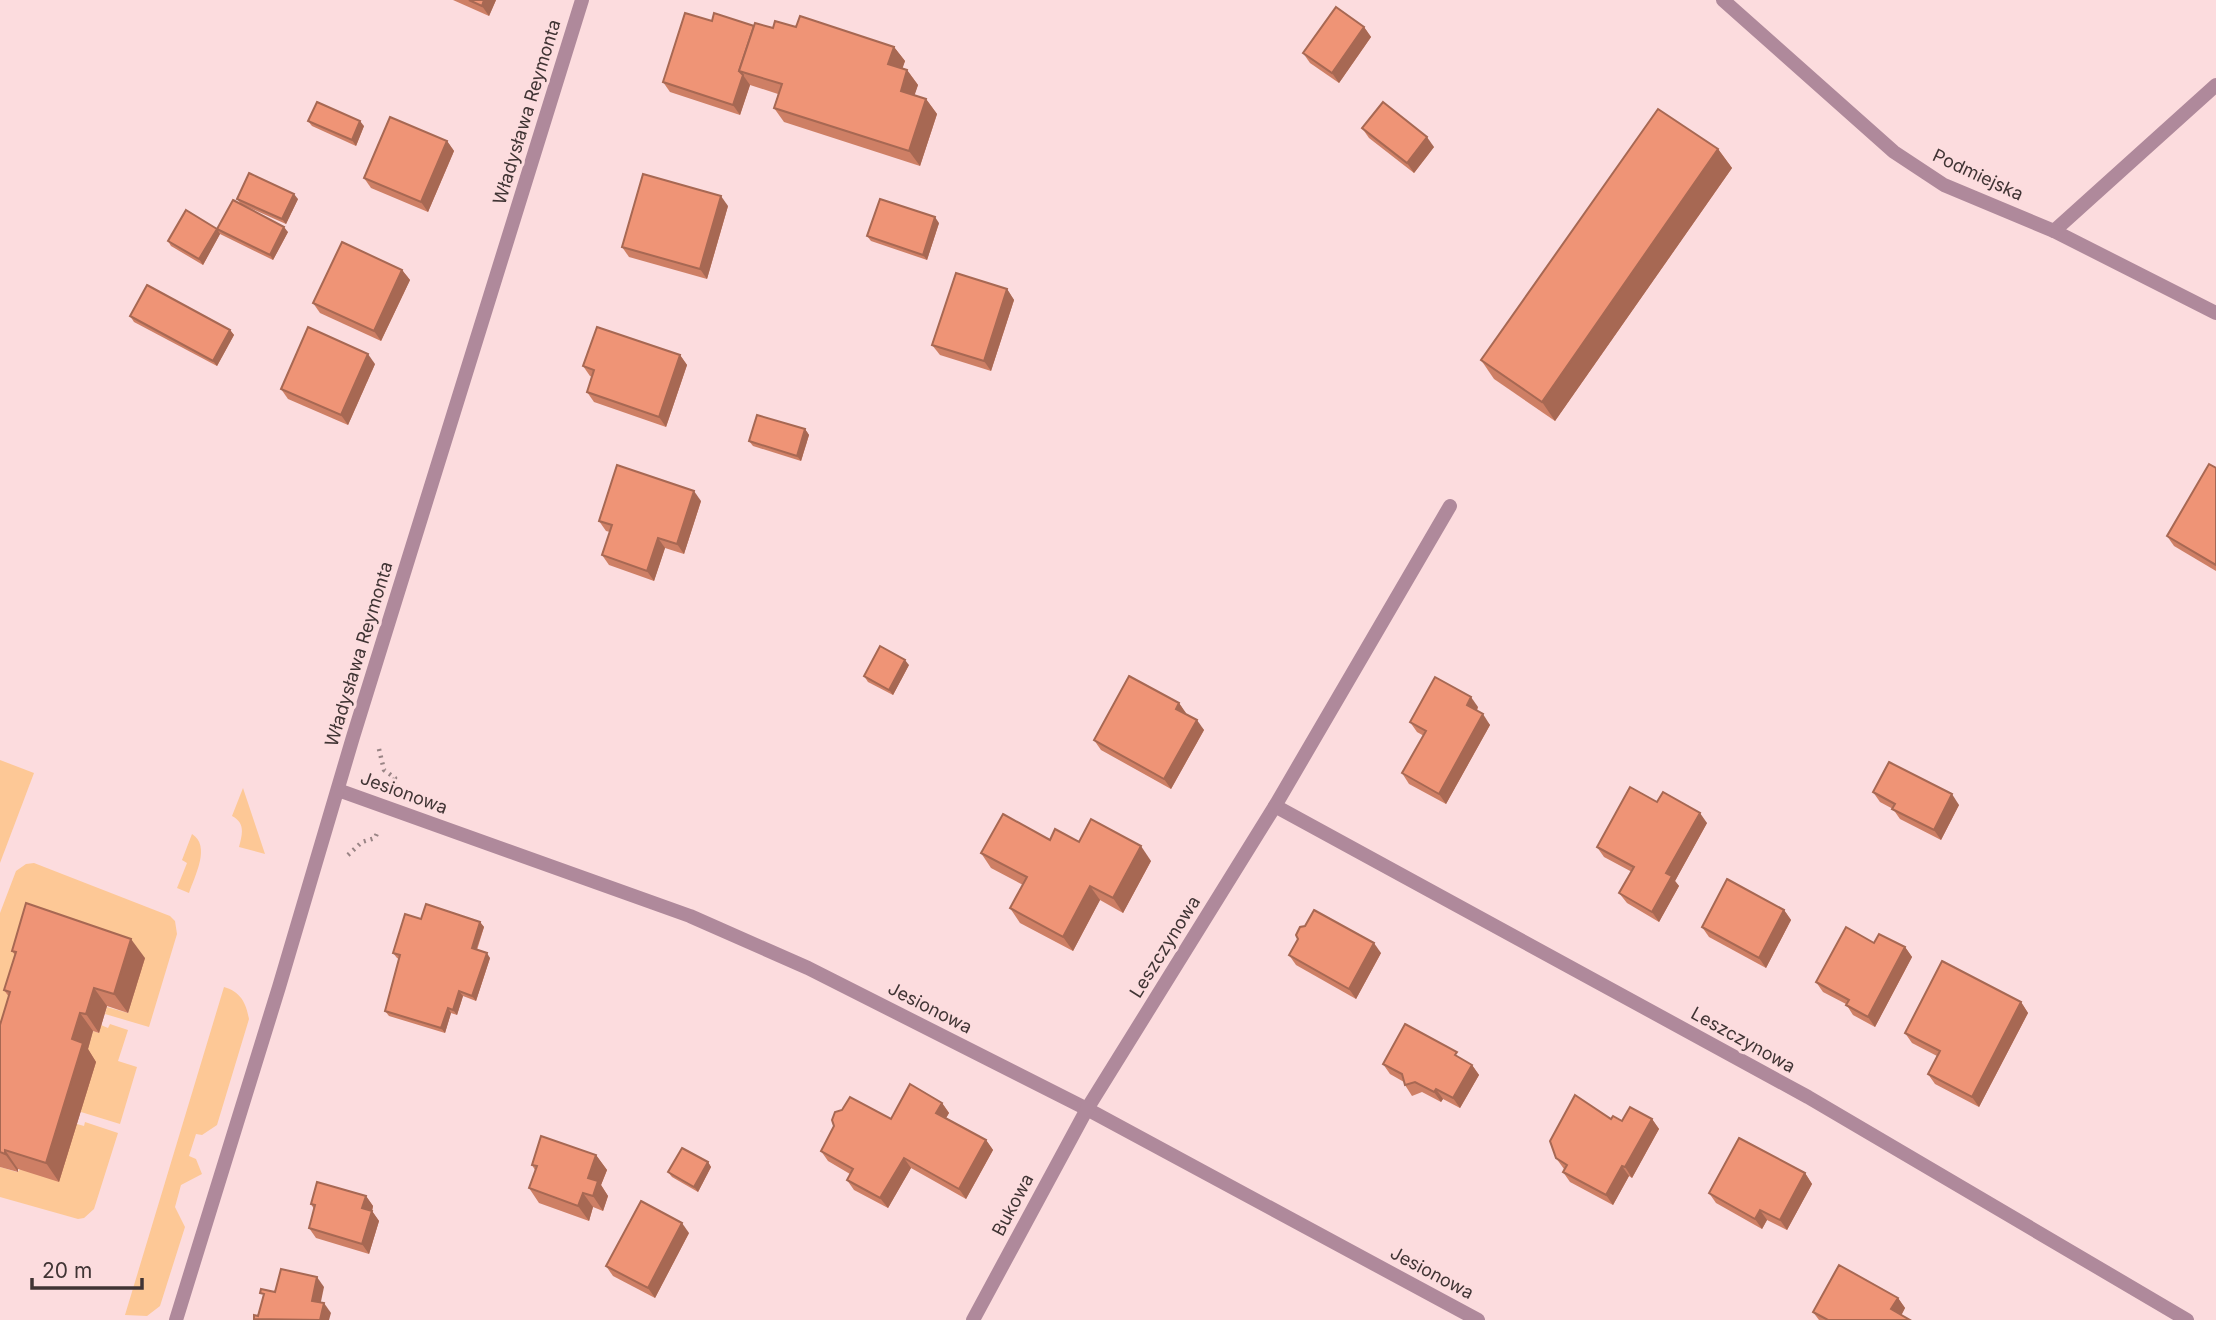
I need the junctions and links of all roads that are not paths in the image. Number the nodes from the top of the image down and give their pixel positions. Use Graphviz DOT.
graph roads {
  1 [pos="582,0"];
  2 [pos="1723,0"];
  3 [pos="2216,85"];
  4 [pos="2054,231"];
  5 [pos="2216,313"];
  6 [pos="1450,506"];
  7 [pos="338,790"];
  8 [pos="1275,806"];
  9 [pos="1087,1109"];
  10 [pos="176,1320"];
  11 [pos="973,1320"];
  12 [pos="1478,1320"];
  13 [pos="2187,1320"];
  1 -- 7 [label="street, Władysława Reymonta"];
  2 -- 4 [label="street, Podmiejska"];
  3 -- 4 [label="street"];
  4 -- 5 [label="street, Podmiejska"];
  6 -- 8 [label="street, Leszczynowa"];
  7 -- 9 [label="street, Jesionowa"];
  7 -- 10 [label="street, Władysława Reymonta"];
  8 -- 9 [label="street, Leszczynowa"];
  8 -- 13 [label="street, Leszczynowa"];
  9 -- 11 [label="street, Bukowa"];
  9 -- 12 [label="street, Jesionowa"];
}
